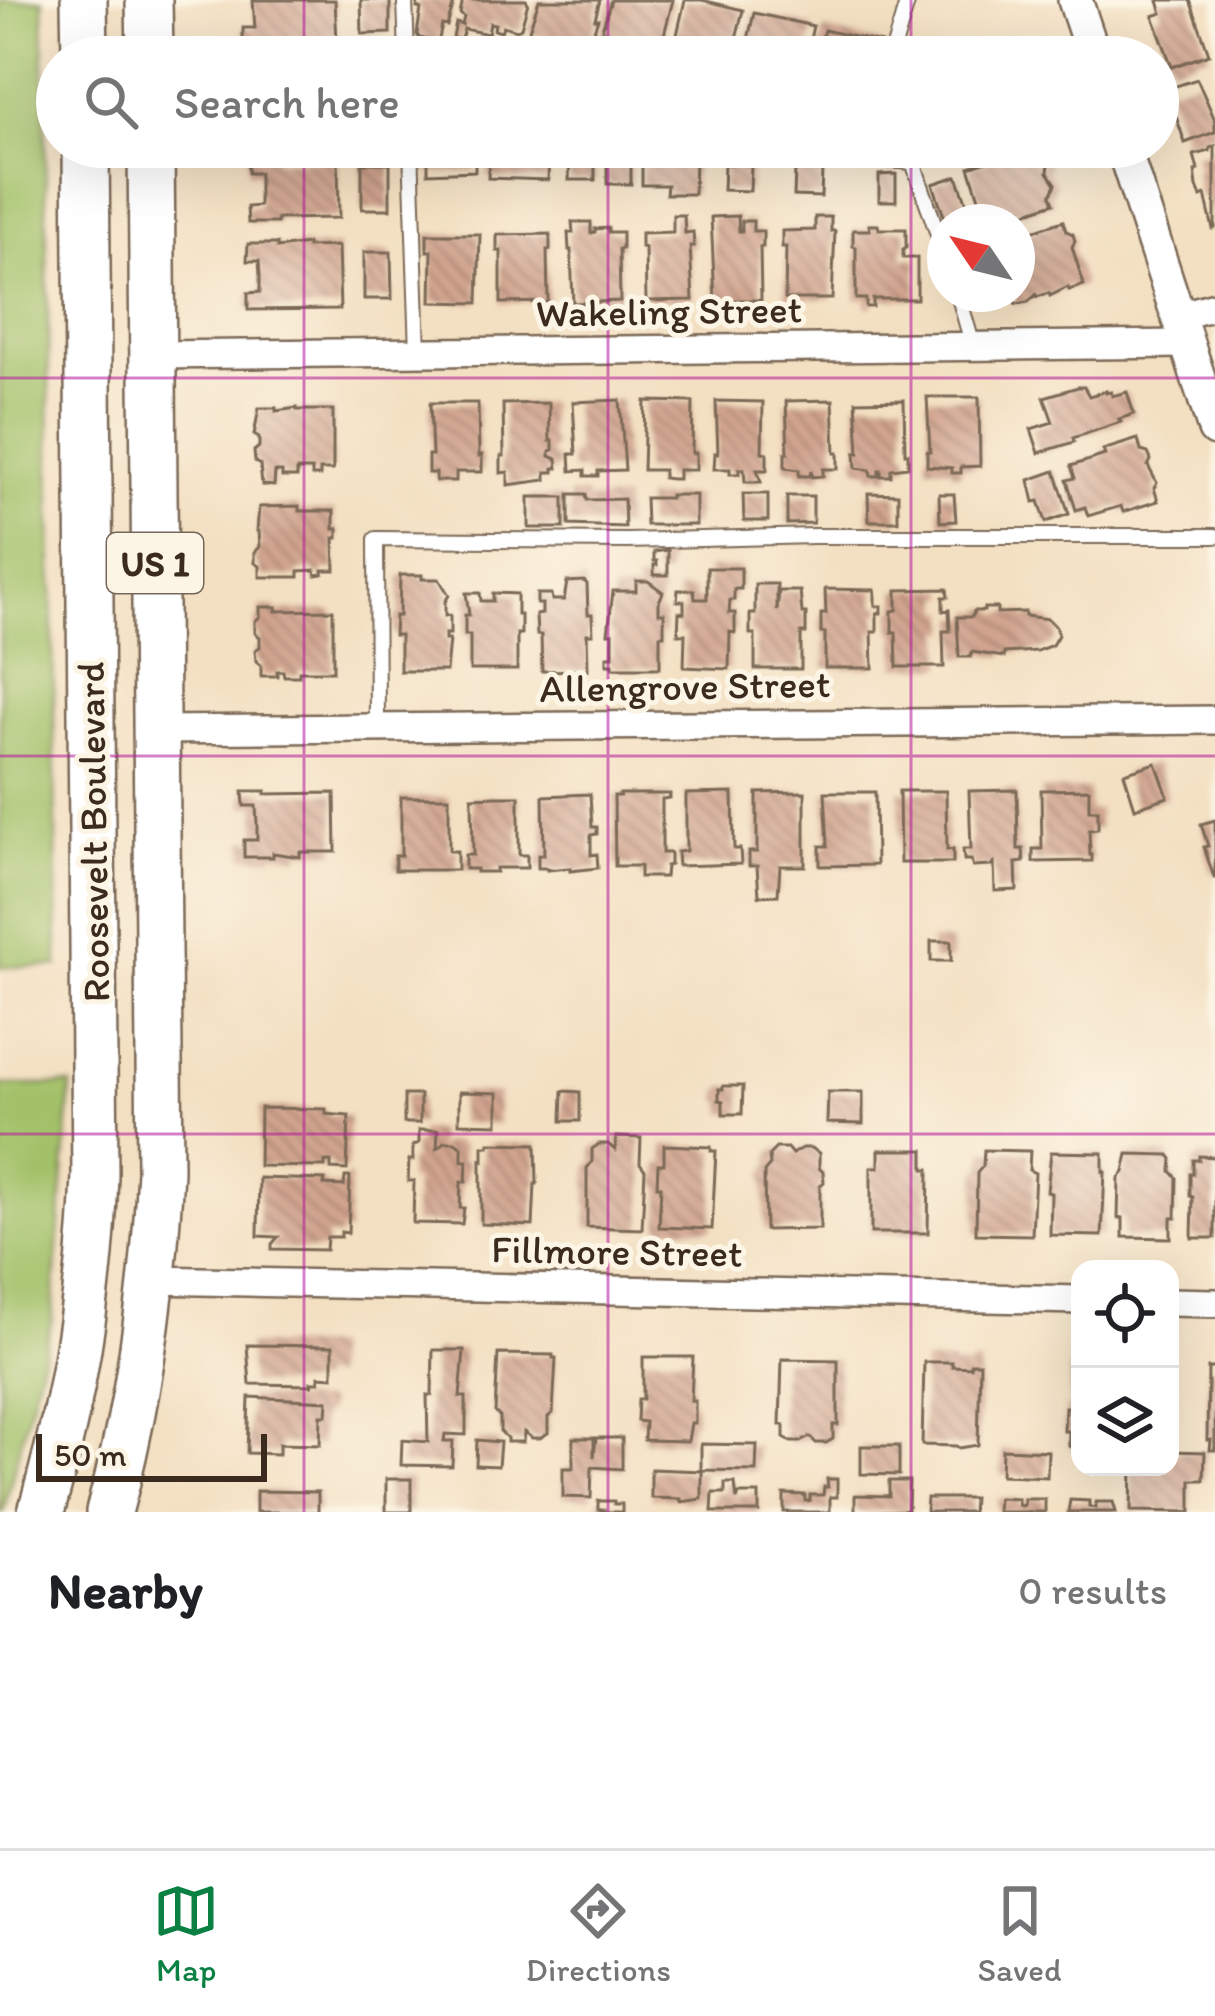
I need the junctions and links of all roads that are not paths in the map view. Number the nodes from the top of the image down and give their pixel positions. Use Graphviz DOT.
graph roads {
  1 [pos="84,0"];
  2 [pos="149,0"];
  3 [pos="405,0"];
  4 [pos="908,0"];
  5 [pos="1076,0"];
  6 [pos="85,36"];
  7 [pos="150,36"];
  8 [pos="406,36"];
  9 [pos="897,36"];
  10 [pos="1087,36"];
  11 [pos="86,168"];
  12 [pos="151,168"];
  13 [pos="412,168"];
  14 [pos="915,168"];
  15 [pos="1130,168"];
  16 [pos="927,204"];
  17 [pos="1215,306"];
  18 [pos="963,312"];
  19 [pos="1182,330"];
  20 [pos="973,346"];
  21 [pos="418,352"];
  22 [pos="153,355"];
  23 [pos="1215,429"];
  24 [pos="1215,536"];
  25 [pos="1215,720"];
  26 [pos="377,728"];
  27 [pos="157,730"];
  28 [pos="153,1280"];
  29 [pos="1071,1300"];
  30 [pos="1179,1302"];
  31 [pos="1215,1303"];
  32 [pos="120,1503"];
  33 [pos="41,1512"];
  1 -- 6 [label="highway"];
  2 -- 7 [label="highway"];
  3 -- 8 [label="lane"];
  4 -- 9 [label="lane"];
  5 -- 10 [label="street"];
  11 -- 33 [label="highway, Roosevelt Boulevard / US 1"];
  12 -- 22 [label="highway, Roosevelt Boulevard / US 1"];
  13 -- 21 [label="lane"];
  14 -- 16 [label="lane"];
  15 -- 19 [label="street"];
  17 -- 19 [label="street, Wakeling Street"];
  18 -- 20 [label="lane"];
  19 -- 20 [label="street, Wakeling Street"];
  19 -- 23 [label="street"];
  20 -- 21 [label="street, Wakeling Street"];
  21 -- 22 [label="street, Wakeling Street"];
  22 -- 27 [label="highway, Roosevelt Boulevard / US 1"];
  24 -- 26 [label="lane"];
  25 -- 26 [label="street, Allengrove Street"];
  26 -- 27 [label="street, Allengrove Street"];
  27 -- 28 [label="highway, Roosevelt Boulevard / US 1"];
  28 -- 29 [label="street, Fillmore Street"];
  28 -- 32 [label="highway, Roosevelt Boulevard / US 1"];
  30 -- 31 [label="street"];
}
